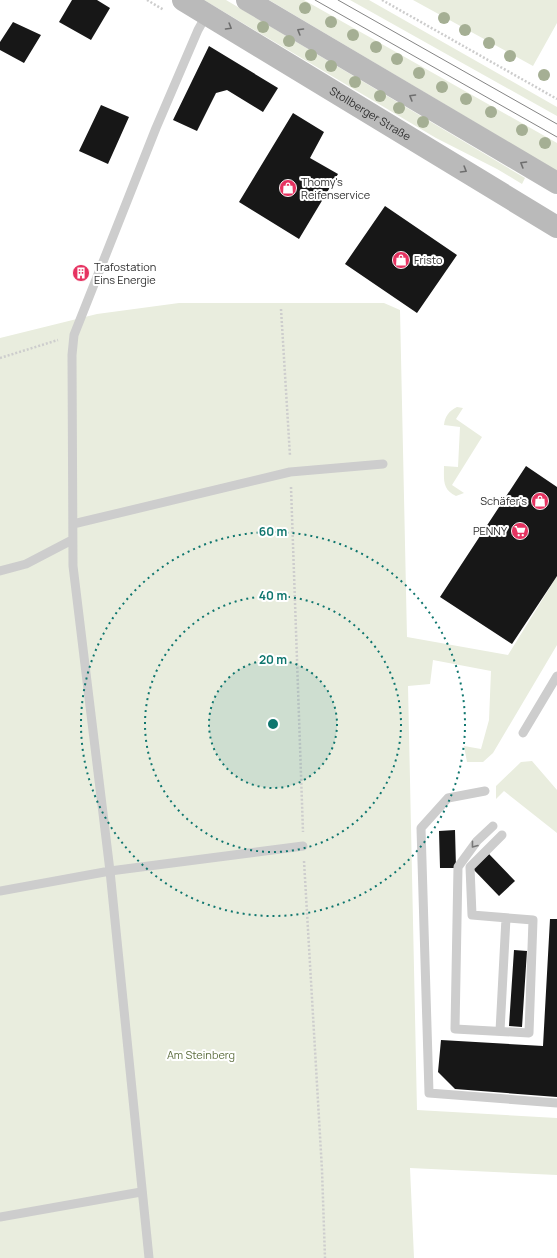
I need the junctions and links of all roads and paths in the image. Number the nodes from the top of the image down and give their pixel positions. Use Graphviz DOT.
graph roads {
  1 [pos="183,0"];
  2 [pos="247,0"];
  3 [pos="382,0"];
  4 [pos="207,14"];
  5 [pos="557,99"];
  6 [pos="557,183"];
  7 [pos="557,226"];
  8 [pos="281,309"];
  9 [pos="74,335"];
  10 [pos="0,358"];
  11 [pos="383,464"];
  12 [pos="290,472"];
  13 [pos="72,524"];
  14 [pos="72,540"];
  15 [pos="0,571"];
  16 [pos="557,676"];
  17 [pos="523,734"];
  18 [pos="485,790"];
  19 [pos="493,826"];
  20 [pos="502,835"];
  21 [pos="303,846"];
  22 [pos="110,871"];
  23 [pos="0,891"];
  24 [pos="506,918"];
  25 [pos="500,1031"];
  26 [pos="557,1103"];
  27 [pos="141,1192"];
  28 [pos="0,1217"];
  29 [pos="148,1258"];
  30 [pos="325,1258"];
  1 -- 4 [label="main road, Stollberger Straße"];
  6 -- 2 [label="main road, one-way"];
  3 -- 5 [label="path"];
  4 -- 7 [label="main road, Stollberger Straße, one-way"];
  4 -- 9 [label="lane"];
  8 -- 12 [label="path"];
  9 -- 10 [label="path"];
  9 -- 13 [label="lane"];
  11 -- 12 [label="lane"];
  12 -- 13 [label="lane"];
  12 -- 21 [label="path"];
  13 -- 14 [label="lane"];
  14 -- 15 [label="lane"];
  14 -- 22 [label="lane"];
  16 -- 17 [label="lane"];
  18 -- 26 [label="lane"];
  19 -- 25 [label="lane, one-way"];
  20 -- 24 [label="lane"];
  21 -- 22 [label="lane"];
  21 -- 30 [label="path"];
  22 -- 23 [label="lane"];
  22 -- 27 [label="lane"];
  24 -- 25 [label="lane"];
  24 -- 25 [label="lane"];
  27 -- 28 [label="lane"];
  27 -- 29 [label="lane"];
}
